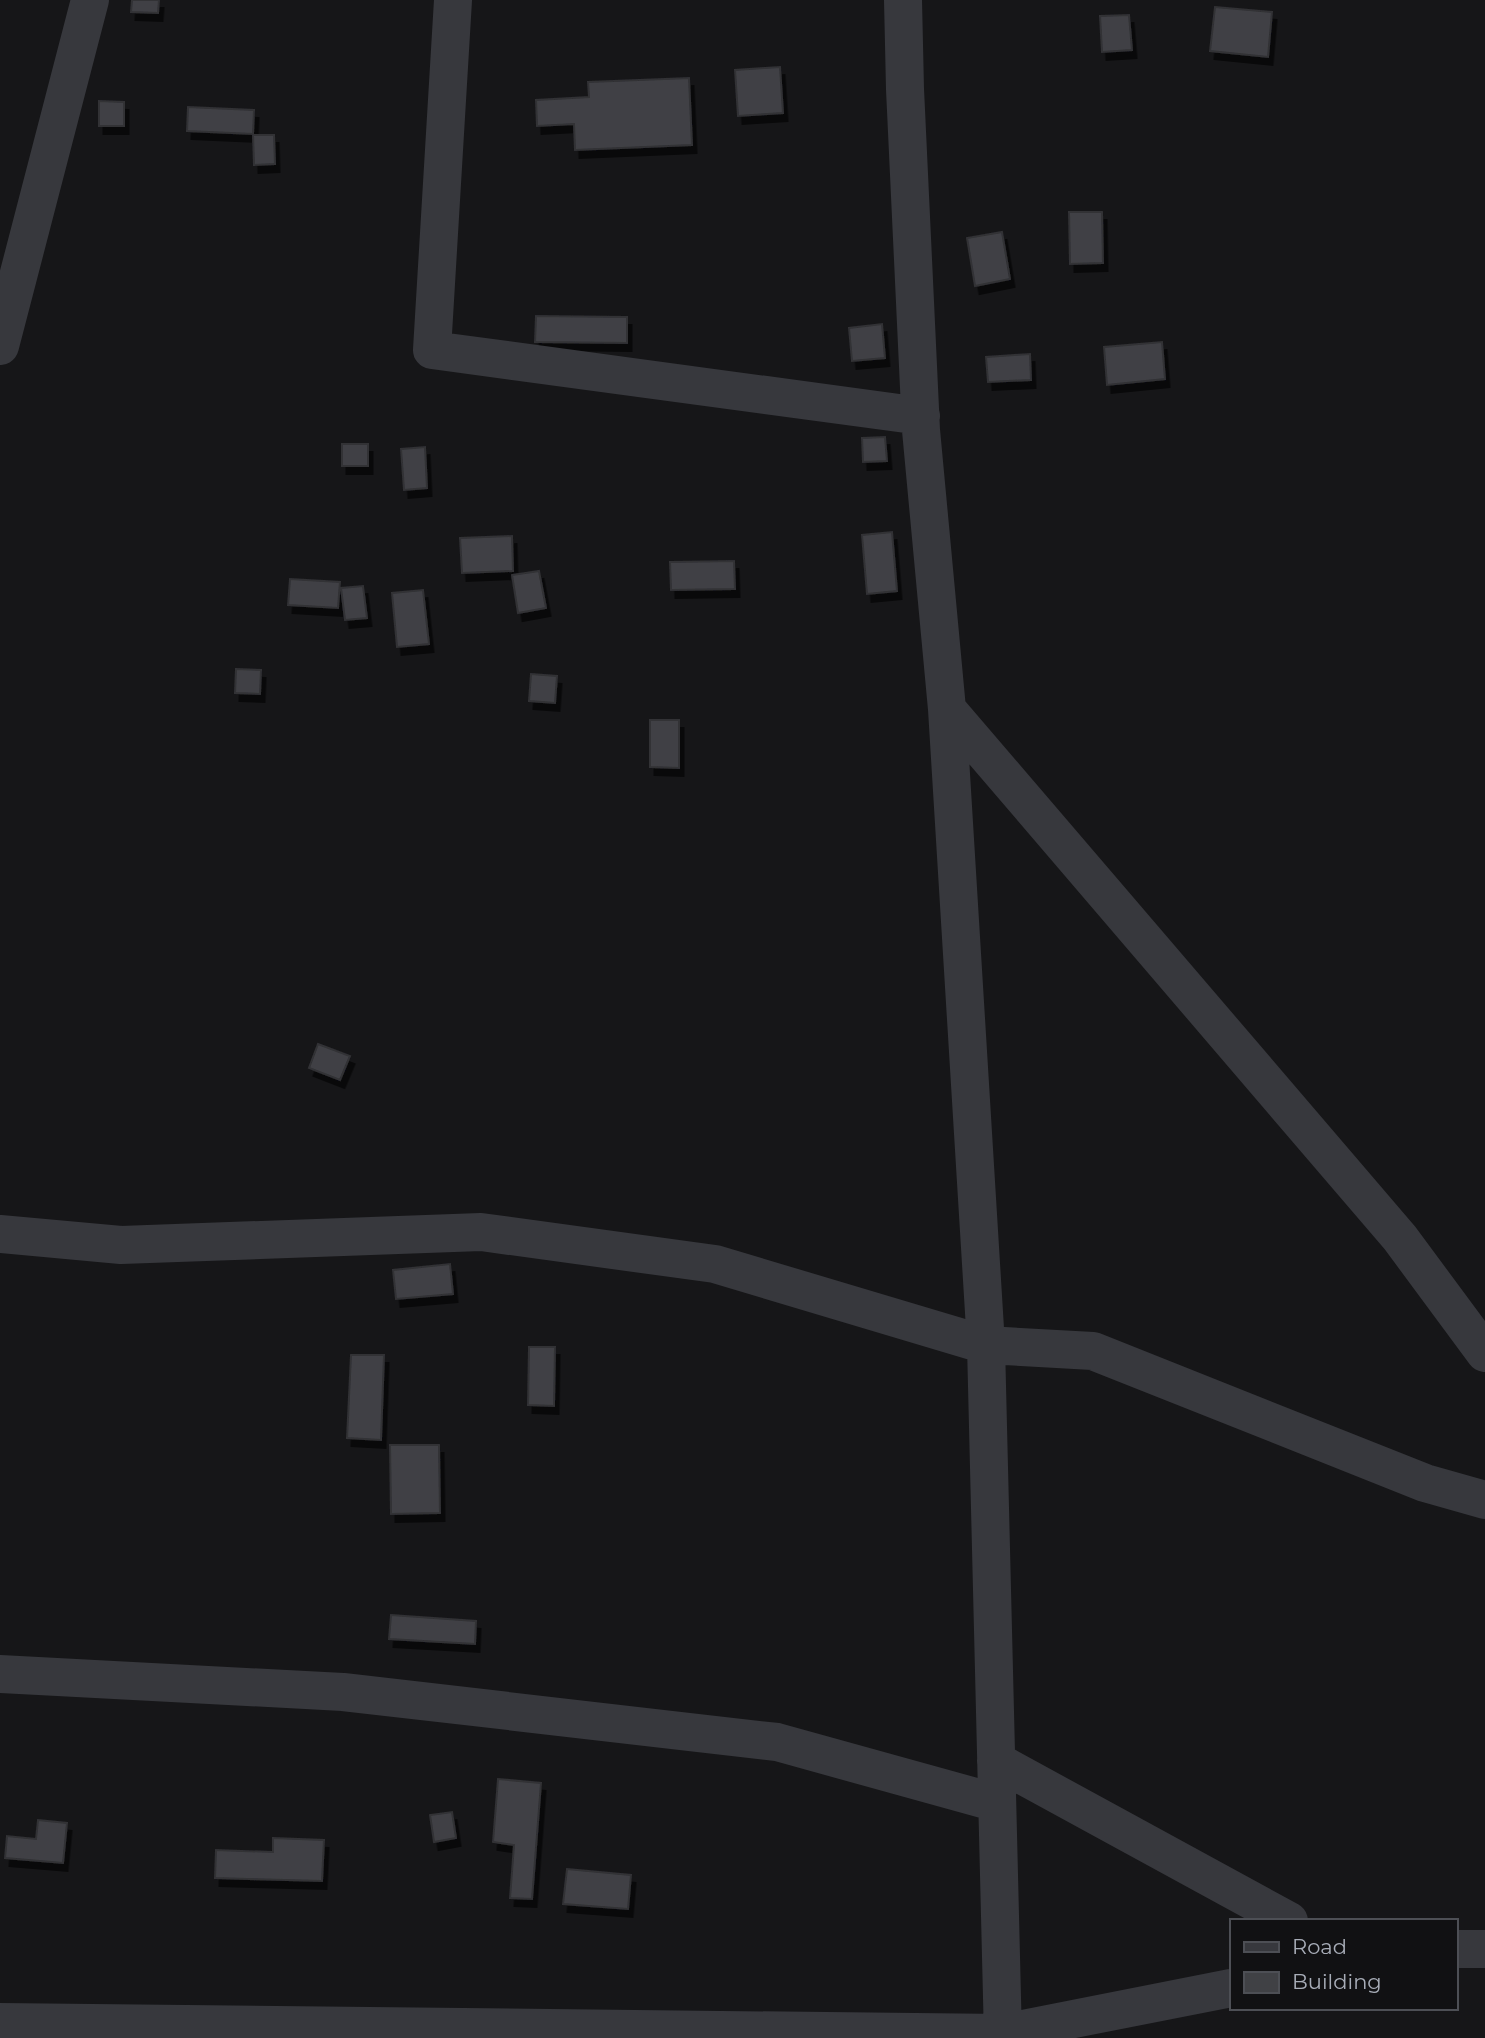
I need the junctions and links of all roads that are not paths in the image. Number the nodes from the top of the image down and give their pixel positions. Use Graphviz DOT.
graph roads {
  1 [pos="90,0"];
  2 [pos="453,0"];
  3 [pos="903,0"];
  4 [pos="0,346"];
  5 [pos="921,416"];
  6 [pos="947,709"];
  7 [pos="0,1234"];
  8 [pos="986,1345"];
  9 [pos="1485,1353"];
  10 [pos="1485,1500"];
  11 [pos="0,1674"];
  12 [pos="996,1761"];
  13 [pos="997,1803"];
  14 [pos="1285,1919"];
  15 [pos="1457,1949"];
  16 [pos="1485,1950"];
  17 [pos="1230,1988"];
  18 [pos="0,2022"];
  19 [pos="1003,2036"];
  1 -- 4 [label="street"];
  2 -- 5 [label="street"];
  3 -- 5 [label="street"];
  5 -- 6 [label="street"];
  6 -- 8 [label="street"];
  6 -- 9 [label="street"];
  7 -- 8 [label="street"];
  8 -- 10 [label="street"];
  8 -- 12 [label="street"];
  11 -- 13 [label="street"];
  12 -- 13 [label="street"];
  12 -- 14 [label="street"];
  13 -- 19 [label="street"];
  15 -- 16 [label="street"];
  17 -- 19 [label="street"];
  18 -- 19 [label="street"];
}
